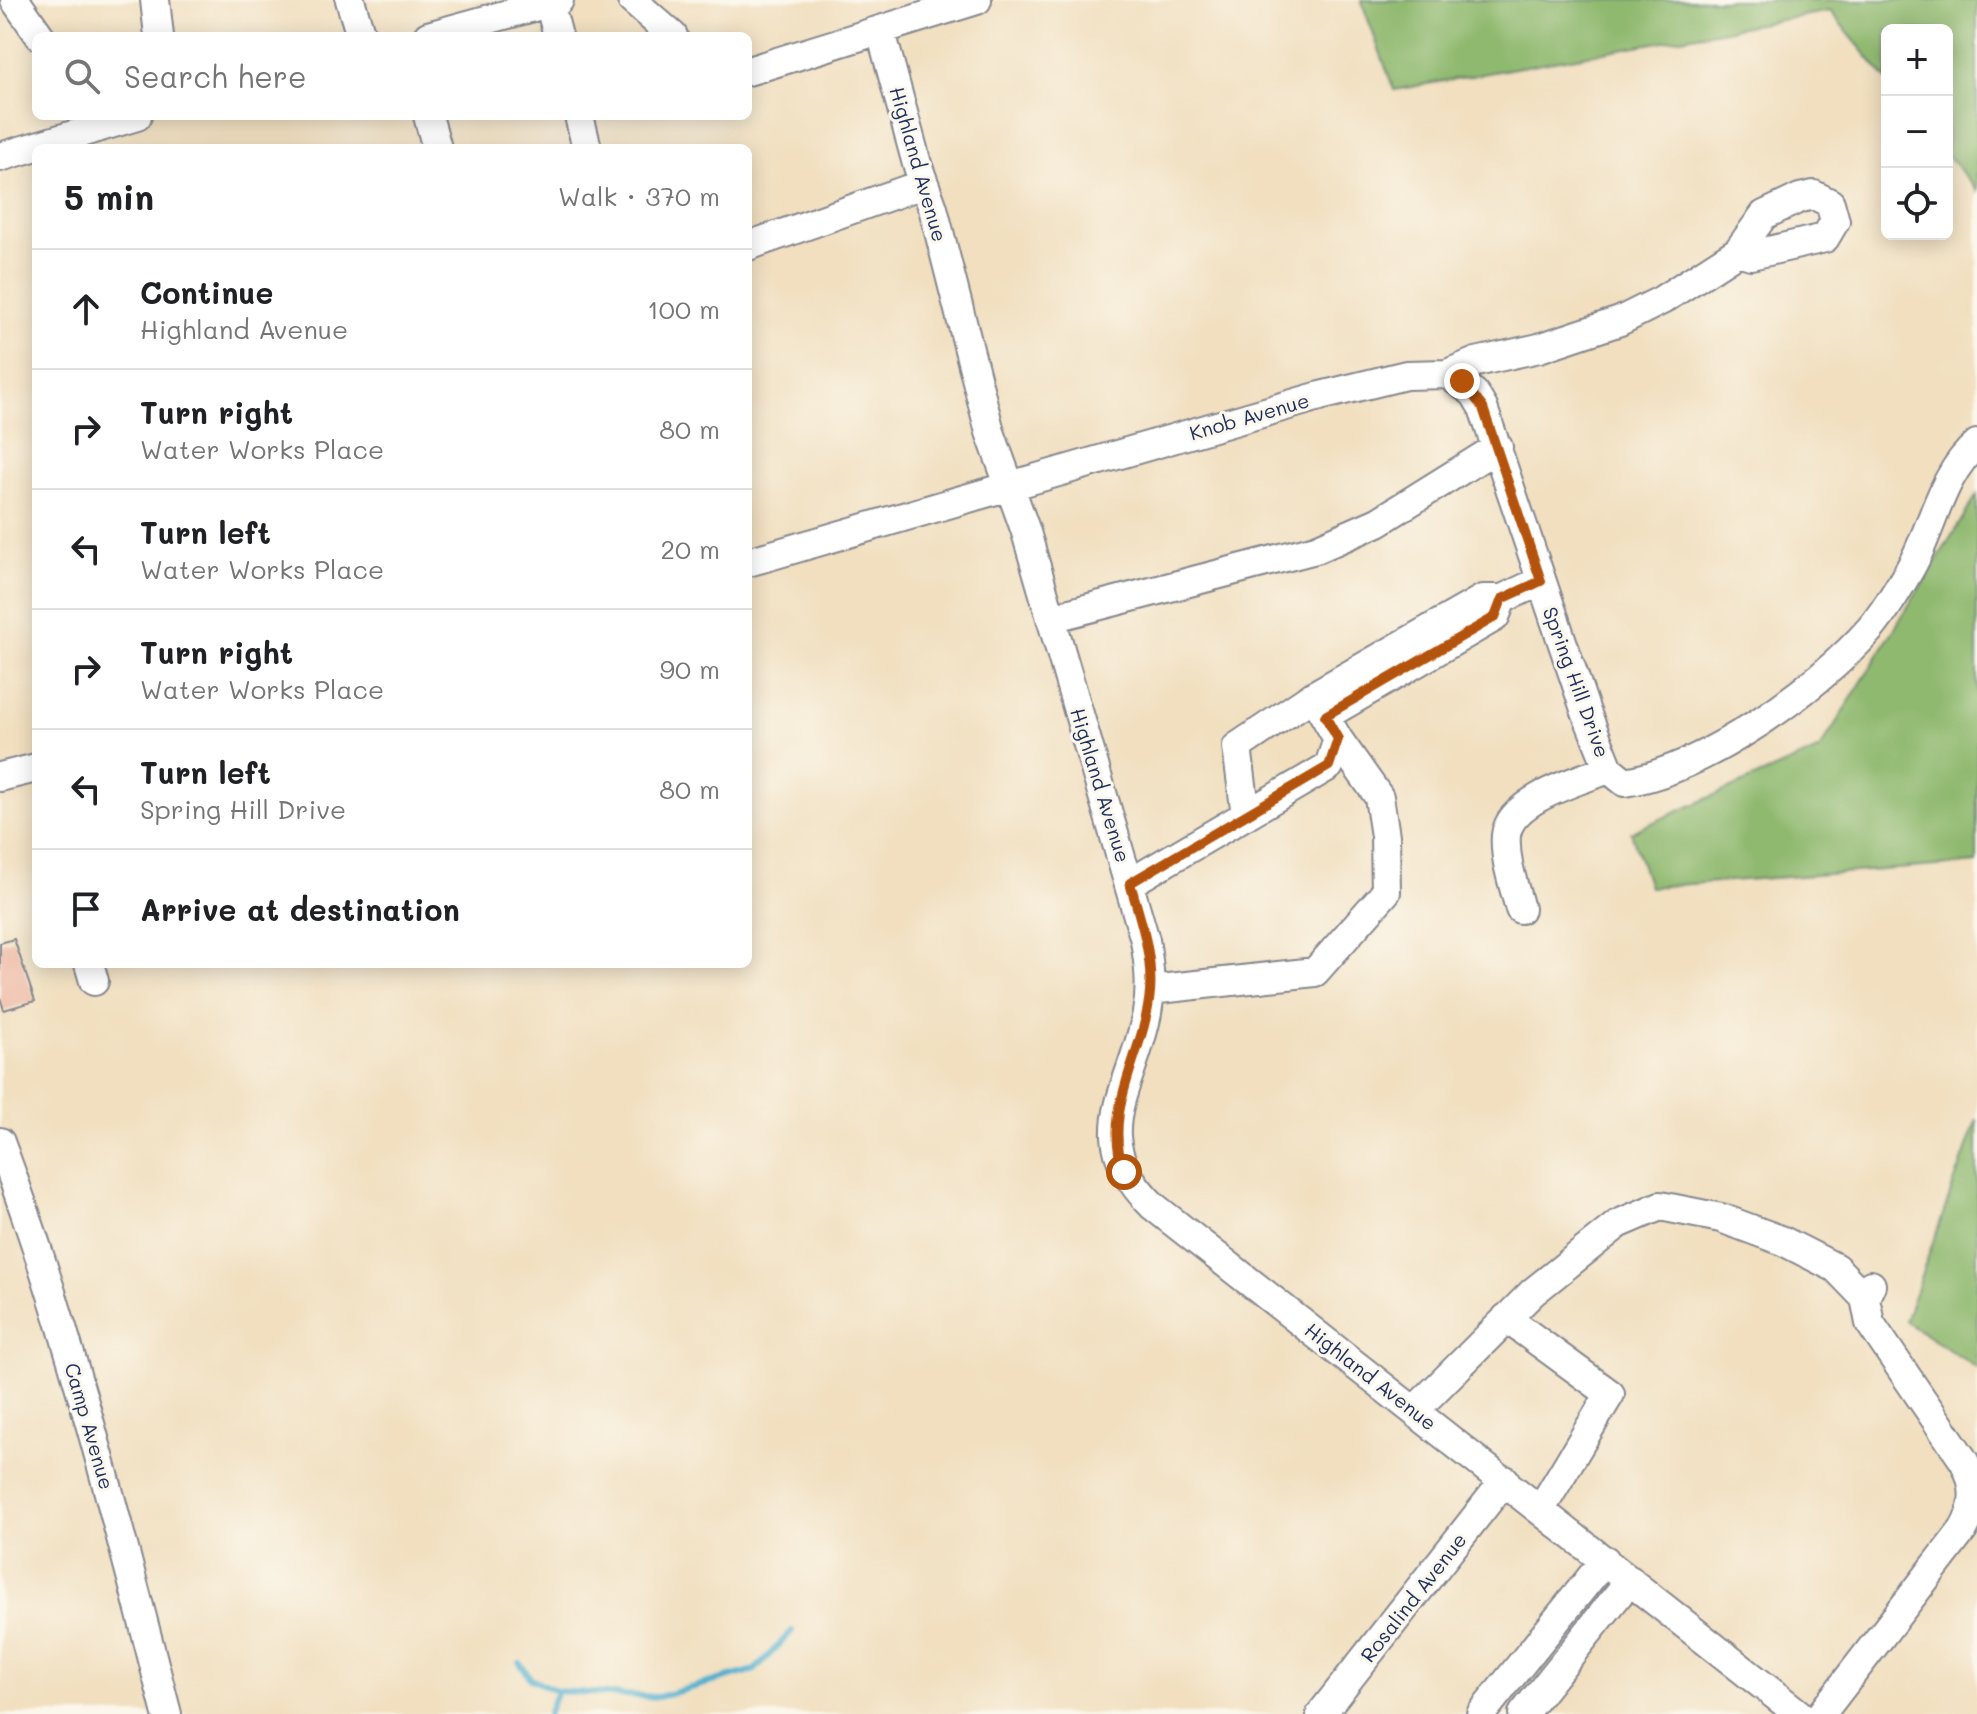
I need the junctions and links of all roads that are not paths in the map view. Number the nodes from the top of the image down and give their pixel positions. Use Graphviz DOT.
graph roads {
  1 [pos="15,0"];
  2 [pos="155,0"];
  3 [pos="350,0"];
  4 [pos="632,0"];
  5 [pos="977,0"];
  6 [pos="554,1"];
  7 [pos="37,32"];
  8 [pos="159,32"];
  9 [pos="360,32"];
  10 [pos="442,32"];
  11 [pos="558,32"];
  12 [pos="668,32"];
  13 [pos="881,32"];
  14 [pos="752,70"];
  15 [pos="128,120"];
  16 [pos="429,120"];
  17 [pos="580,120"];
  18 [pos="85,140"];
  19 [pos="65,144"];
  20 [pos="436,144"];
  21 [pos="586,144"];
  22 [pos="32,151"];
  23 [pos="0,157"];
  24 [pos="923,184"];
  25 [pos="752,245"];
  26 [pos="1738,251"];
  27 [pos="1447,374"];
  28 [pos="1977,444"];
  29 [pos="1498,447"];
  30 [pos="1008,487"];
  31 [pos="752,561"];
  32 [pos="1541,581"];
  33 [pos="1051,618"];
  34 [pos="1325,717"];
  35 [pos="32,769"];
  36 [pos="1612,773"];
  37 [pos="0,777"];
  38 [pos="1246,815"];
  39 [pos="1130,883"];
  40 [pos="1520,909"];
  41 [pos="1150,990"];
  42 [pos="0,1142"];
  43 [pos="1506,1318"];
  44 [pos="1415,1410"];
  45 [pos="1505,1480"];
  46 [pos="1541,1509"];
  47 [pos="1974,1516"];
  48 [pos="1605,1560"];
  49 [pos="1630,1580"];
  50 [pos="167,1714"];
  51 [pos="1321,1714"];
  52 [pos="1481,1714"];
  53 [pos="1523,1714"];
  54 [pos="1799,1714"];
  55 [pos="1821,1714"];
  1 -- 7 [label="street"];
  2 -- 8 [label="street"];
  3 -- 9 [label="street"];
  4 -- 12 [label="street"];
  5 -- 13 [label="street"];
  6 -- 10 [label="street"];
  6 -- 11 [label="street"];
  13 -- 14 [label="street"];
  13 -- 24 [label="street, Highland Avenue"];
  15 -- 18 [label="street"];
  16 -- 20 [label="street"];
  17 -- 21 [label="street"];
  18 -- 19 [label="street"];
  22 -- 23 [label="street"];
  24 -- 25 [label="street"];
  24 -- 30 [label="street, Highland Avenue"];
  26 -- 27 [label="street, Knob Avenue"];
  27 -- 29 [label="street, Spring Hill Drive"];
  27 -- 30 [label="street, Knob Avenue"];
  28 -- 36 [label="street"];
  29 -- 32 [label="street, Spring Hill Drive"];
  29 -- 33 [label="street"];
  30 -- 31 [label="street, Knob Avenue"];
  30 -- 33 [label="street, Highland Avenue"];
  32 -- 34 [label="street"];
  32 -- 36 [label="street, Spring Hill Drive"];
  33 -- 39 [label="street, Highland Avenue"];
  34 -- 38 [label="street"];
  34 -- 38 [label="street"];
  34 -- 41 [label="street"];
  35 -- 37 [label="street"];
  36 -- 40 [label="street"];
  38 -- 39 [label="street"];
  39 -- 41 [label="street, Highland Avenue"];
  41 -- 44 [label="street, Highland Avenue"];
  42 -- 50 [label="street, Camp Avenue"];
  43 -- 44 [label="street"];
  43 -- 46 [label="street"];
  43 -- 47 [label="street"];
  44 -- 45 [label="street, Highland Avenue"];
  45 -- 46 [label="street, Highland Avenue"];
  45 -- 51 [label="street, Rosalind Avenue"];
  46 -- 48 [label="street, Highland Avenue"];
  47 -- 55 [label="street"];
  48 -- 49 [label="street, Highland Avenue"];
  48 -- 52 [label="street"];
  49 -- 53 [label="street"];
  49 -- 54 [label="street, Highland Avenue"];
}
